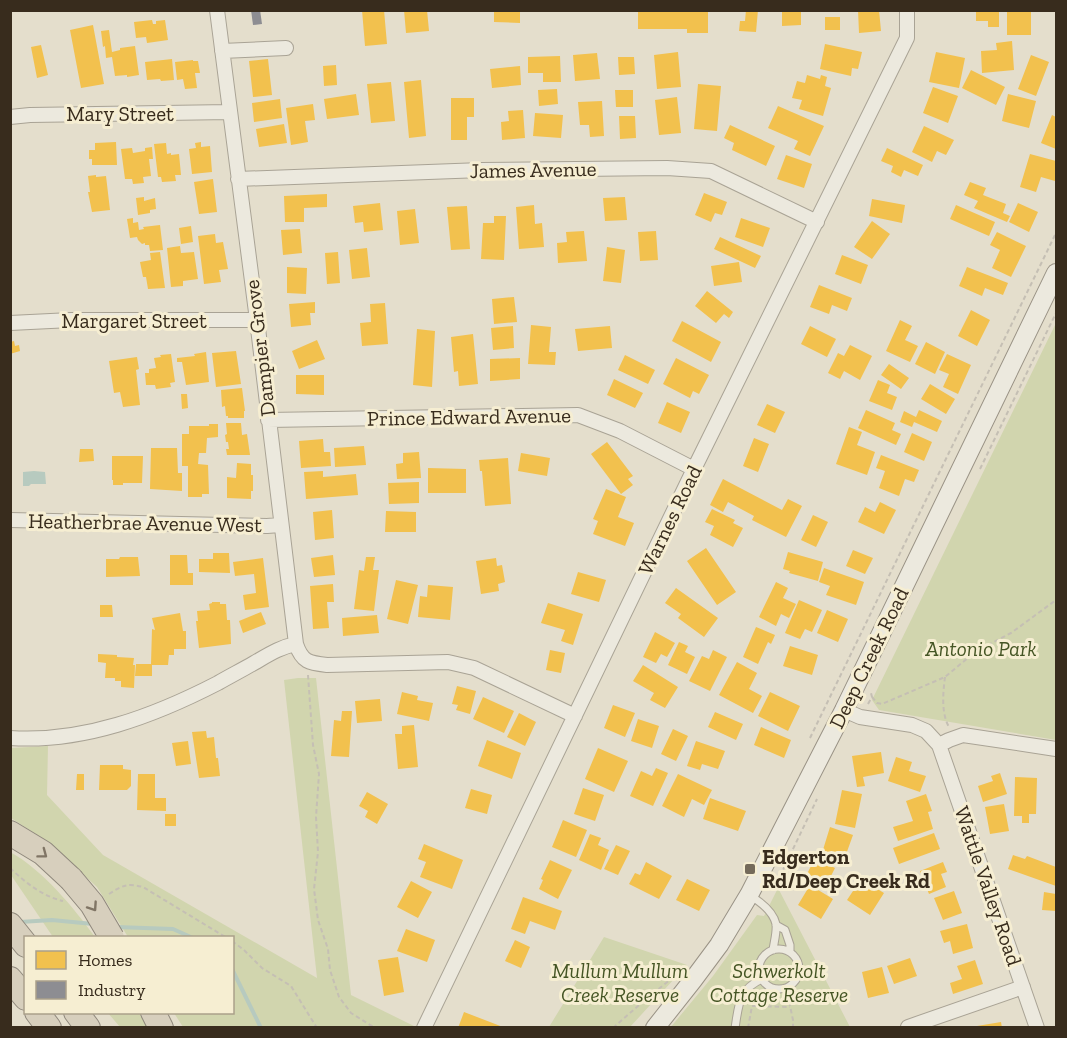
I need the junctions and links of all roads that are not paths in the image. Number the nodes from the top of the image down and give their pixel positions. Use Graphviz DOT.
graph roads {
  1 [pos="217,10"];
  2 [pos="907,10"];
  3 [pos="286,48"];
  4 [pos="222,51"];
  5 [pos="230,112"];
  6 [pos="10,117"];
  7 [pos="238,179"];
  8 [pos="817,222"];
  9 [pos="1056,273"];
  10 [pos="257,320"];
  11 [pos="10,323"];
  12 [pos="268,420"];
  13 [pos="694,470"];
  14 [pos="10,520"];
  15 [pos="280,525"];
  16 [pos="296,644"];
  17 [pos="844,710"];
  18 [pos="575,716"];
  19 [pos="10,738"];
  20 [pos="944,743"];
  21 [pos="1056,749"];
  22 [pos="10,833"];
  23 [pos="750,895"];
  24 [pos="10,925"];
  25 [pos="776,925"];
  26 [pos="111,936"];
  27 [pos="24,942"];
  28 [pos="773,950"];
  29 [pos="790,952"];
  30 [pos="762,979"];
  31 [pos="1023,987"];
  32 [pos="78,1014"];
  33 [pos="154,1014"];
  34 [pos="908,1027"];
  35 [pos="88,1028"];
  36 [pos="161,1028"];
  37 [pos="424,1028"];
  38 [pos="655,1028"];
  39 [pos="735,1028"];
  40 [pos="1037,1028"];
  1 -- 4 [label="street, Dampier Grove"];
  2 -- 8 [label="street, Warnes Road"];
  3 -- 4 [label="street"];
  4 -- 5 [label="street, Dampier Grove"];
  5 -- 6 [label="street, Mary Street"];
  5 -- 7 [label="street, Dampier Grove"];
  7 -- 8 [label="street, James Avenue"];
  7 -- 10 [label="street, Dampier Grove"];
  8 -- 13 [label="street, Warnes Road"];
  9 -- 17 [label="main road, Deep Creek Road"];
  10 -- 11 [label="street, Margaret Street"];
  10 -- 12 [label="street, Dampier Grove"];
  12 -- 13 [label="street, Prince Edward Avenue"];
  12 -- 15 [label="street, Dampier Grove"];
  13 -- 18 [label="street, Warnes Road"];
  14 -- 15 [label="street, Heatherbrae Avenue West"];
  15 -- 16 [label="street, Dampier Grove"];
  16 -- 18 [label="street, Dampier Grove"];
  16 -- 19 [label="street"];
  17 -- 20 [label="street"];
  17 -- 23 [label="main road, Deep Creek Road"];
  18 -- 37 [label="street, Warnes Road"];
  20 -- 21 [label="street"];
  20 -- 31 [label="street, Wattle Valley Road"];
  22 -- 26 [label="highway, one-way, bridge"];
  23 -- 25 [label="lane"];
  23 -- 38 [label="main road, Deep Creek Road"];
  24 -- 27 [label="highway"];
  25 -- 28 [label="lane"];
  25 -- 29 [label="lane"];
  28 -- 29 [label="lane"];
  28 -- 30 [label="lane"];
  29 -- 30 [label="lane"];
  30 -- 39 [label="lane"];
  31 -- 34 [label="street"];
  31 -- 40 [label="street, Wattle Valley Road"];
  32 -- 35 [label="highway"];
  33 -- 36 [label="highway"];
}
